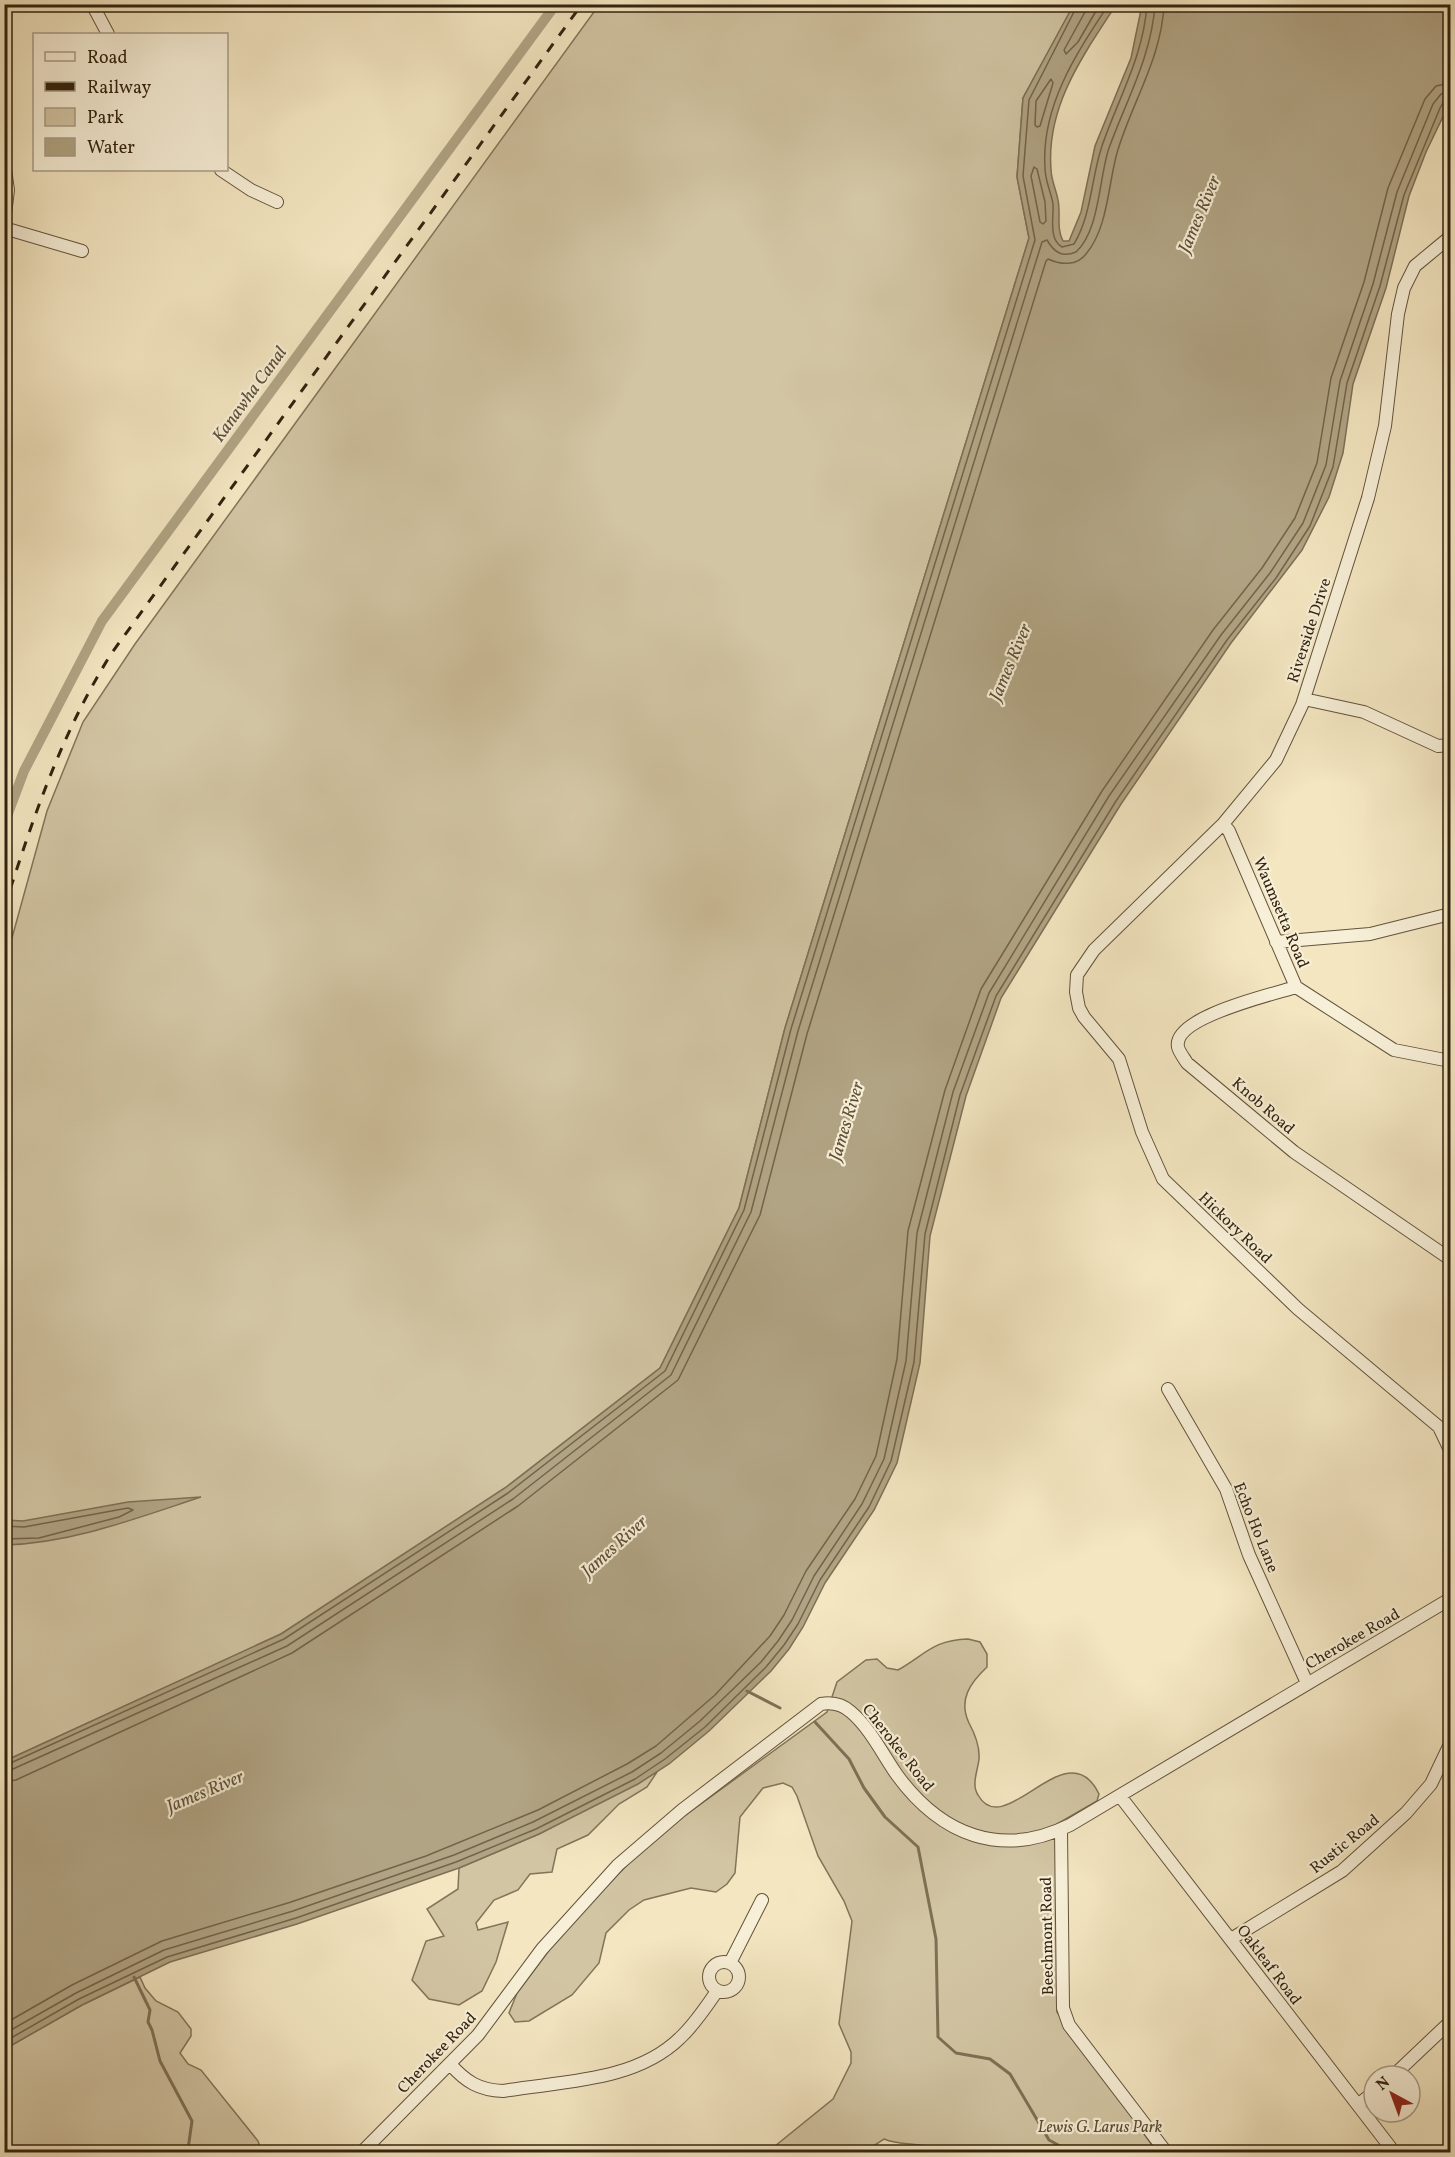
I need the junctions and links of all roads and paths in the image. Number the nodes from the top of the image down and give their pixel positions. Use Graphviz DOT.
graph roads {
  1 [pos="92,4"];
  2 [pos="107,33"];
  3 [pos="4,163"];
  4 [pos="222,171"];
  5 [pos="277,202"];
  6 [pos="4,222"];
  7 [pos="4,228"];
  8 [pos="1450,237"];
  9 [pos="82,251"];
  10 [pos="1304,699"];
  11 [pos="1450,745"];
  12 [pos="1223,824"];
  13 [pos="1450,914"];
  14 [pos="1276,942"];
  15 [pos="1077,975"];
  16 [pos="1296,987"];
  17 [pos="1450,1062"];
  18 [pos="1450,1259"];
  19 [pos="1168,1389"];
  20 [pos="1450,1450"];
  21 [pos="1450,1599"];
  22 [pos="1307,1683"];
  23 [pos="1450,1744"];
  24 [pos="1120,1796"];
  25 [pos="1061,1830"];
  26 [pos="762,1900"];
  27 [pos="1231,1940"];
  28 [pos="730,1963"];
  29 [pos="717,1991"];
  30 [pos="1450,2022"];
  31 [pos="450,2064"];
  32 [pos="1406,2064"];
  33 [pos="1362,2102"];
  34 [pos="1358,2105"];
  35 [pos="362,2152"];
  36 [pos="1166,2152"];
  37 [pos="1394,2152"];
  1 -- 2 [label="street"];
  3 -- 6 [label="street"];
  4 -- 5 [label="street"];
  7 -- 9 [label="street"];
  8 -- 10 [label="street, Riverside Drive"];
  10 -- 11 [label="street"];
  10 -- 12 [label="street, Riverside Drive"];
  12 -- 14 [label="street, Waumsetta Road"];
  12 -- 15 [label="street, Riverside Drive"];
  13 -- 14 [label="street"];
  14 -- 16 [label="street, Waumsetta Road"];
  15 -- 20 [label="street, Hickory Road"];
  16 -- 17 [label="street, Waumsetta Road"];
  16 -- 18 [label="street, Knob Road"];
  19 -- 22 [label="street, Echo Ho Lane"];
  21 -- 22 [label="street, Cherokee Road"];
  22 -- 24 [label="street, Cherokee Road"];
  23 -- 27 [label="street, Rustic Road"];
  24 -- 25 [label="street, Cherokee Road"];
  24 -- 27 [label="street, Oakleaf Road"];
  25 -- 31 [label="street, Cherokee Road"];
  25 -- 36 [label="street, Beechmont Road"];
  26 -- 28 [label="street"];
  27 -- 34 [label="street, Oakleaf Road"];
  28 -- 29 [label="street"];
  28 -- 29 [label="street"];
  29 -- 31 [label="street"];
  30 -- 32 [label="street"];
  31 -- 35 [label="street, Cherokee Road"];
  33 -- 34 [label="street"];
  34 -- 37 [label="street, Oakleaf Road"];
}
